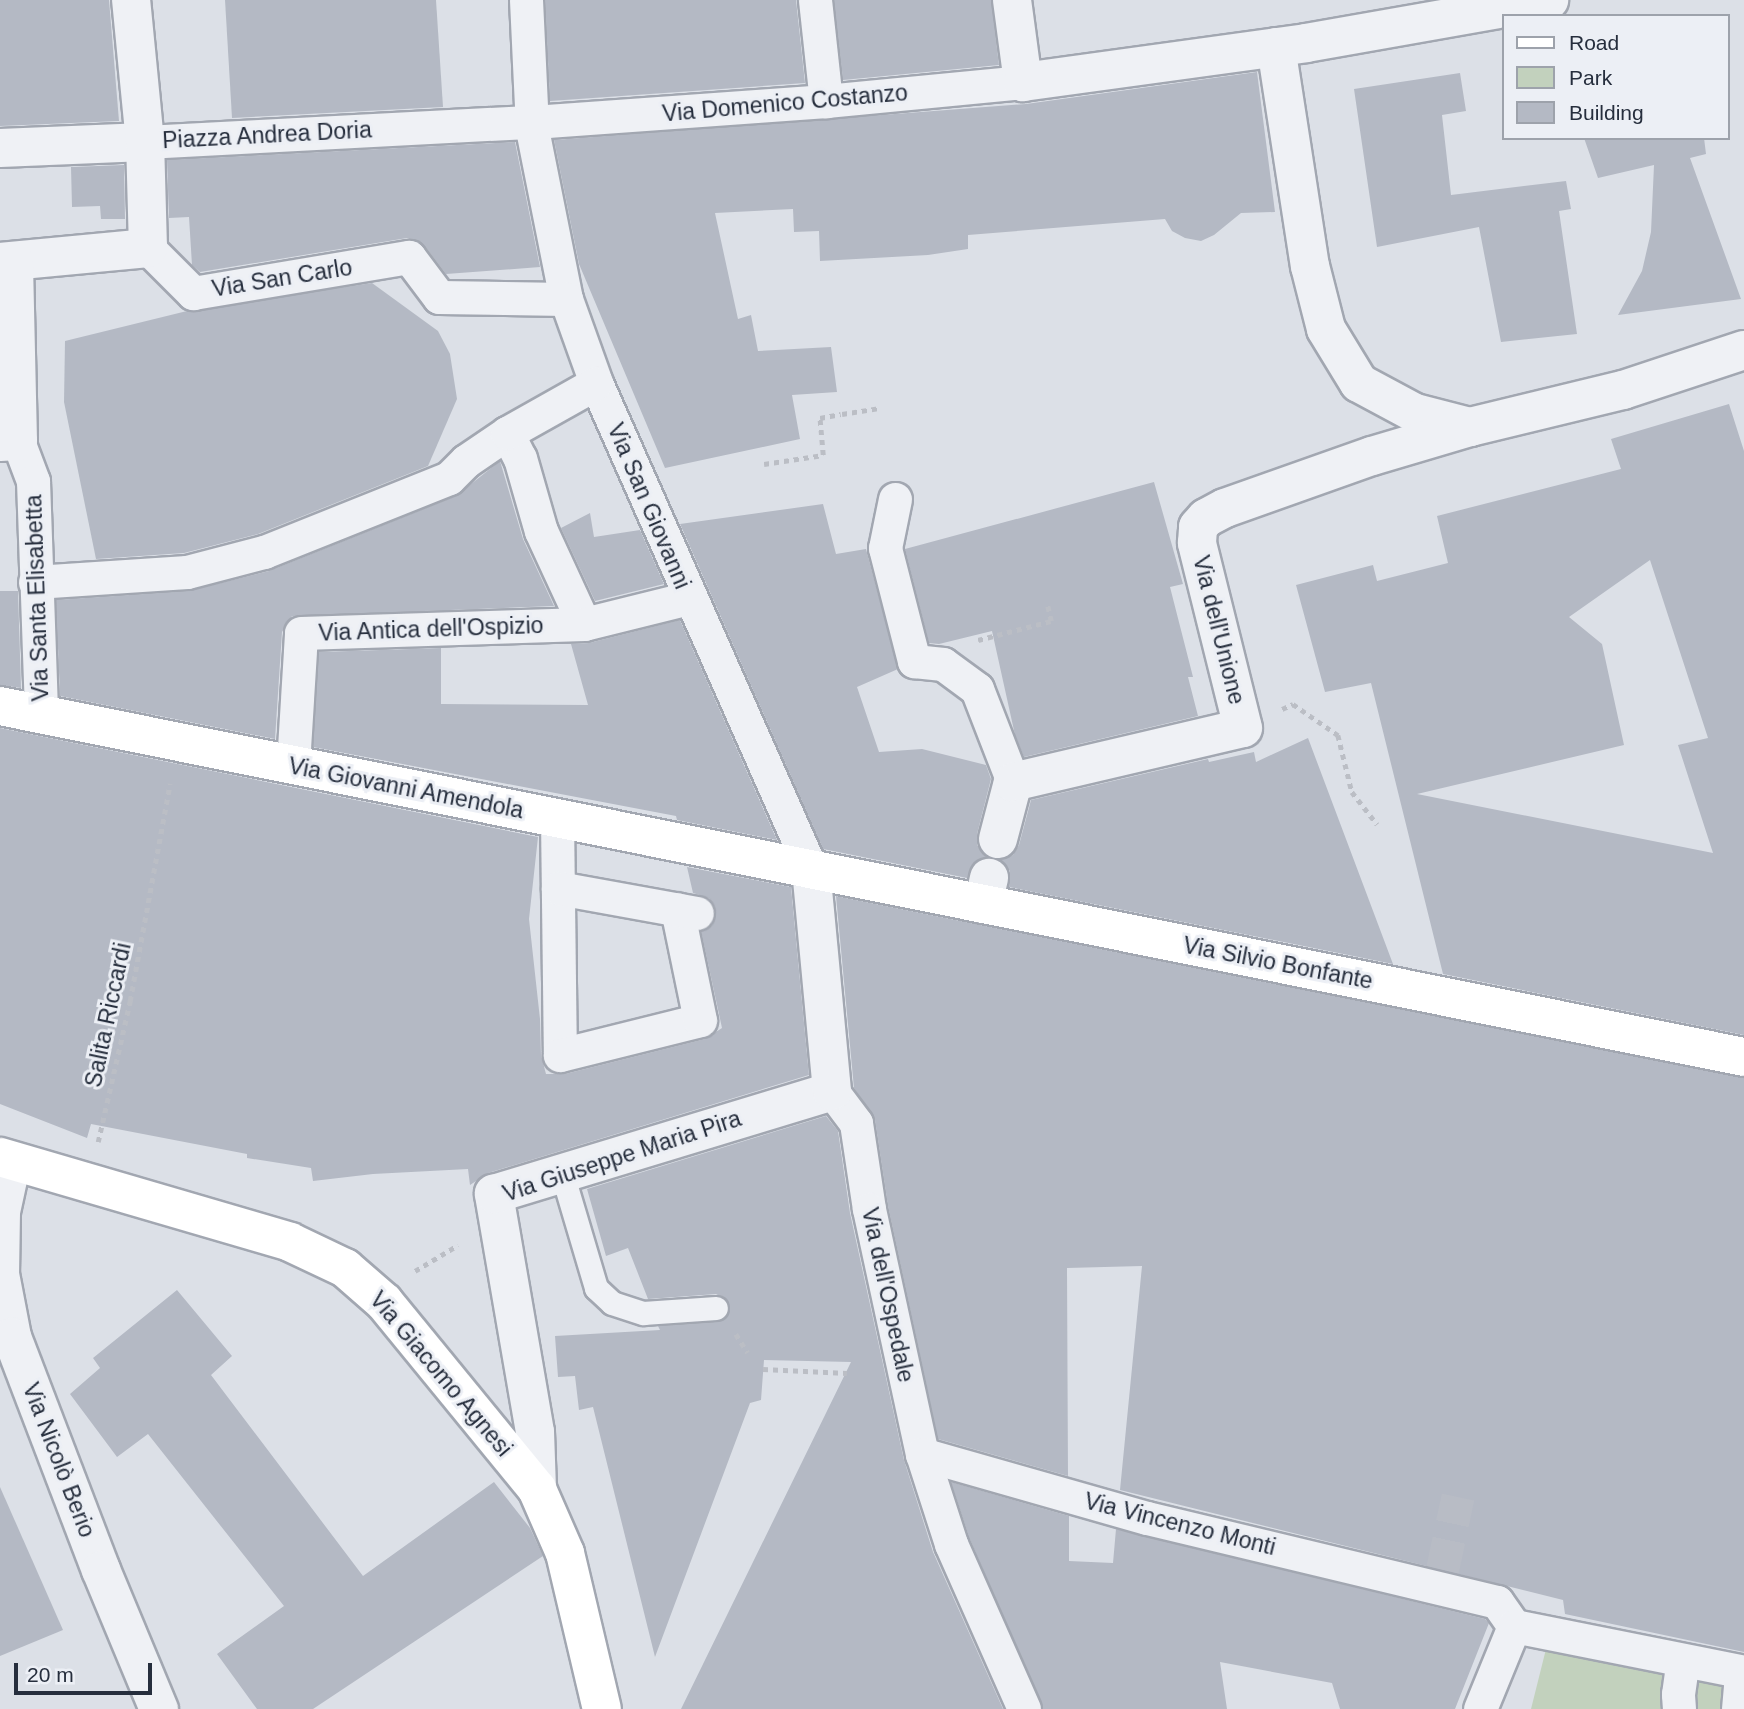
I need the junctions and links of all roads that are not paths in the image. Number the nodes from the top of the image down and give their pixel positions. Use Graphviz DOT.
graph roads {
  1 [pos="131,0"];
  2 [pos="526,0"];
  3 [pos="815,0"];
  4 [pos="1012,0"];
  5 [pos="1549,0"];
  6 [pos="1276,47"];
  7 [pos="1023,82"];
  8 [pos="826,101"];
  9 [pos="537,123"];
  10 [pos="145,142"];
  11 [pos="0,148"];
  12 [pos="148,248"];
  13 [pos="7,262"];
  14 [pos="566,299"];
  15 [pos="1744,350"];
  16 [pos="596,383"];
  17 [pos="1471,427"];
  18 [pos="507,433"];
  19 [pos="9,442"];
  20 [pos="895,499"];
  21 [pos="35,582"];
  22 [pos="689,598"];
  23 [pos="584,624"];
  24 [pos="0,706"];
  25 [pos="41,715"];
  26 [pos="293,765"];
  27 [pos="1013,782"];
  28 [pos="557,818"];
  29 [pos="998,839"];
  30 [pos="811,869"];
  31 [pos="558,888"];
  32 [pos="1744,1057"];
  33 [pos="832,1091"];
  34 [pos="6,1159"];
  35 [pos="562,1173"];
  36 [pos="716,1308"];
  37 [pos="922,1454"];
  38 [pos="537,1489"];
  39 [pos="1514,1626"];
  40 [pos="1683,1660"];
  41 [pos="1742,1672"];
  42 [pos="159,1709"];
  43 [pos="602,1709"];
  44 [pos="1024,1709"];
  45 [pos="1480,1709"];
  46 [pos="1679,1709"];
  47 [pos="1738,1709"];
  1 -- 10 [label="street, Piazza Andrea Doria"];
  2 -- 9 [label="street"];
  3 -- 8 [label="street"];
  4 -- 7 [label="street"];
  5 -- 6 [label="street"];
  6 -- 7 [label="street"];
  6 -- 17 [label="street"];
  7 -- 8 [label="street, Via Domenico Costanzo"];
  8 -- 9 [label="street, Via Domenico Costanzo"];
  9 -- 10 [label="street, Piazza Andrea Doria"];
  9 -- 14 [label="street, Via San Giovanni"];
  10 -- 11 [label="street"];
  10 -- 12 [label="street"];
  12 -- 13 [label="street"];
  12 -- 14 [label="street, Via San Carlo"];
  13 -- 19 [label="street"];
  14 -- 16 [label="street, Via San Giovanni"];
  15 -- 17 [label="street"];
  16 -- 18 [label="street"];
  16 -- 22 [label="street, Via San Giovanni"];
  17 -- 27 [label="street, Via dell'Unione"];
  18 -- 21 [label="street"];
  18 -- 23 [label="street"];
  19 -- 21 [label="street, Via Santa Elisabetta"];
  20 -- 27 [label="street"];
  21 -- 25 [label="street, Via Santa Elisabetta"];
  22 -- 23 [label="street, Via Antica dell'Ospizio"];
  22 -- 30 [label="street, Via San Giovanni"];
  23 -- 26 [label="street, Via Antica dell'Ospizio"];
  24 -- 25 [label="main road, Via Giovanni Amendola"];
  25 -- 26 [label="main road, Via Giovanni Amendola"];
  26 -- 28 [label="main road, Via Giovanni Amendola"];
  27 -- 29 [label="street"];
  28 -- 30 [label="main road, Via Giovanni Amendola"];
  28 -- 31 [label="street"];
  30 -- 32 [label="main road, Via Silvio Bonfante"];
  30 -- 33 [label="street"];
  31 -- 31 [label="street"];
  33 -- 35 [label="street, Via Giuseppe Maria Pira"];
  33 -- 37 [label="street, Via dell'Ospedale"];
  34 -- 38 [label="main road, Via Giacomo Agnesi"];
  34 -- 42 [label="street, Via Nicolò Berio"];
  35 -- 36 [label="lane"];
  35 -- 38 [label="street, Via Giuseppe Maria Pira"];
  37 -- 39 [label="street, Via Vincenzo Monti"];
  37 -- 44 [label="street, Via dell'Ospedale"];
  38 -- 43 [label="main road, Via Giacomo Agnesi"];
  39 -- 40 [label="street"];
  39 -- 45 [label="street"];
  40 -- 41 [label="street"];
  40 -- 46 [label="street"];
  41 -- 47 [label="street"];
}
